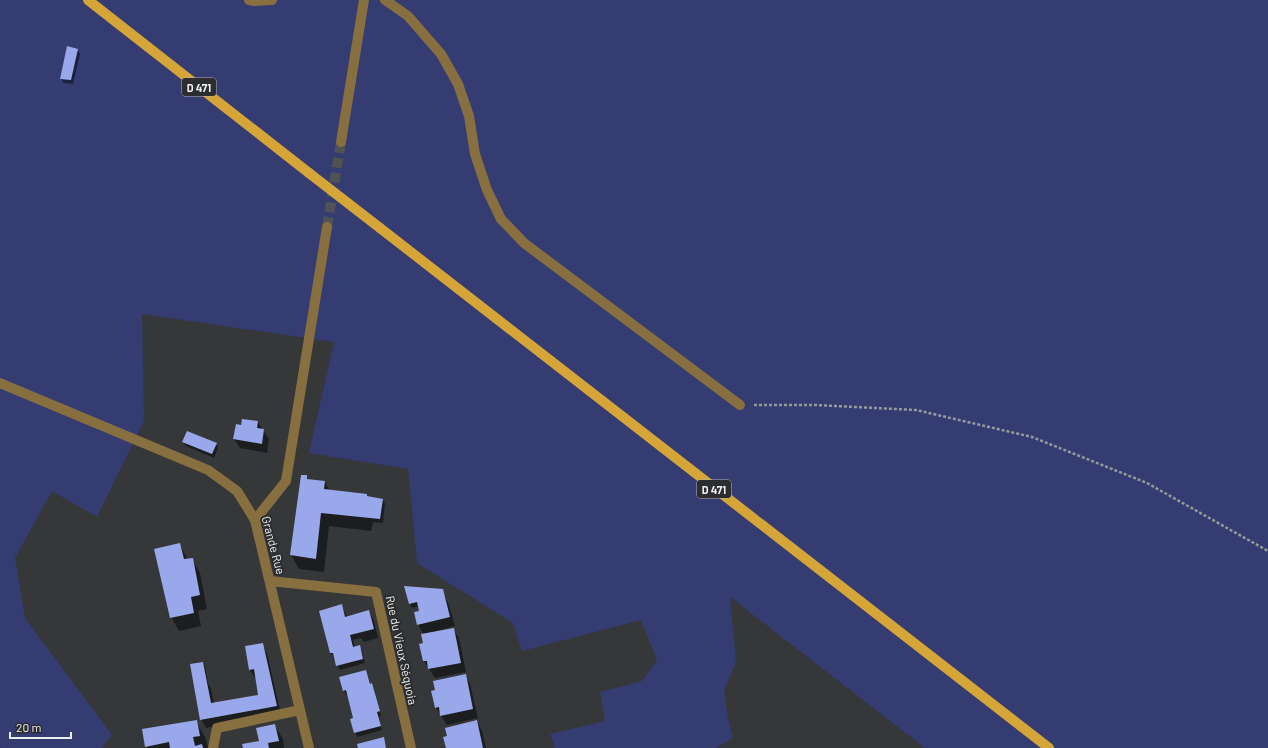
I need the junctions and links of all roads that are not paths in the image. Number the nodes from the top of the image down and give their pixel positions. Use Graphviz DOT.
graph roads {
  1 [pos="88,0"];
  2 [pos="249,0"];
  3 [pos="272,0"];
  4 [pos="364,0"];
  5 [pos="385,0"];
  6 [pos="341,142"];
  7 [pos="327,227"];
  8 [pos="0,383"];
  9 [pos="740,406"];
  10 [pos="255,520"];
  11 [pos="270,581"];
  12 [pos="300,710"];
  13 [pos="213,748"];
  14 [pos="309,748"];
  15 [pos="411,748"];
  16 [pos="1049,748"];
  1 -- 16 [label="main road, D 471, bridge"];
  2 -- 3 [label="street"];
  4 -- 6 [label="street"];
  5 -- 9 [label="street"];
  7 -- 10 [label="street"];
  8 -- 10 [label="street, Grande Rue"];
  10 -- 11 [label="street, Grande Rue"];
  11 -- 12 [label="street, Grande Rue"];
  11 -- 15 [label="street, Rue du Vieux Séquoia"];
  12 -- 13 [label="street"];
  12 -- 14 [label="street, Grande Rue"];
}
